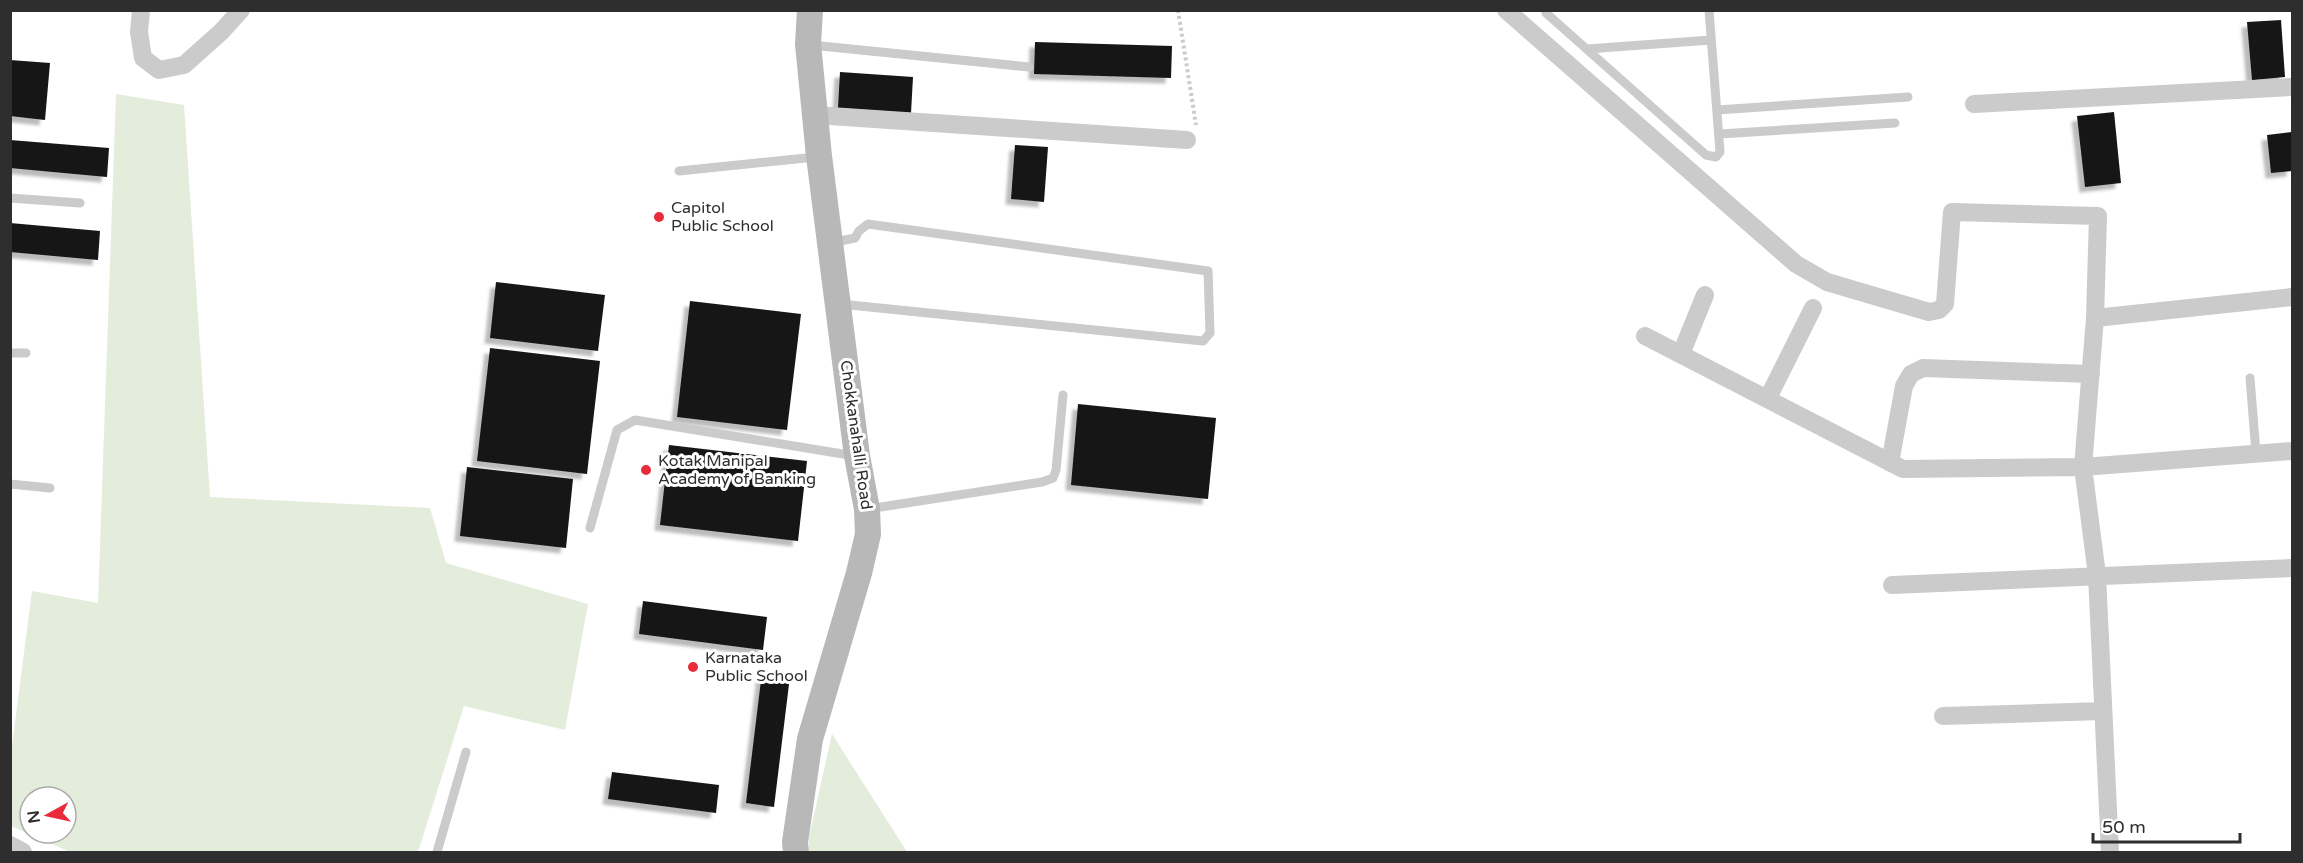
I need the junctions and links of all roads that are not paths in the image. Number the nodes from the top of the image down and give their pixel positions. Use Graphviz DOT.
graph roads {
  1 [pos="141,10"];
  2 [pos="241,10"];
  3 [pos="810,10"];
  4 [pos="1506,10"];
  5 [pos="1709,10"];
  6 [pos="1545,11"];
  7 [pos="1711,40"];
  8 [pos="808,44"];
  9 [pos="1587,49"];
  10 [pos="1029,67"];
  11 [pos="2292,87"];
  12 [pos="1908,98"];
  13 [pos="1974,104"];
  14 [pos="1717,110"];
  15 [pos="815,115"];
  16 [pos="1895,123"];
  17 [pos="1719,134"];
  18 [pos="1192,138"];
  19 [pos="819,156"];
  20 [pos="679,171"];
  21 [pos="10,198"];
  22 [pos="80,203"];
  23 [pos="830,243"];
  24 [pos="1705,295"];
  25 [pos="2292,297"];
  26 [pos="838,303"];
  27 [pos="1813,308"];
  28 [pos="2095,318"];
  29 [pos="1646,336"];
  30 [pos="10,353"];
  31 [pos="26,353"];
  32 [pos="1681,354"];
  33 [pos="2091,374"];
  34 [pos="2250,378"];
  35 [pos="1063,395"];
  36 [pos="1768,398"];
  37 [pos="2292,451"];
  38 [pos="2256,453"];
  39 [pos="857,456"];
  40 [pos="1890,463"];
  41 [pos="2083,467"];
  42 [pos="10,484"];
  43 [pos="50,488"];
  44 [pos="867,509"];
  45 [pos="590,528"];
  46 [pos="2292,568"];
  47 [pos="2097,575"];
  48 [pos="1892,585"];
  49 [pos="2102,711"];
  50 [pos="1943,716"];
  51 [pos="466,752"];
  52 [pos="10,845"];
  53 [pos="23,852"];
  54 [pos="437,852"];
  55 [pos="796,852"];
  56 [pos="2110,852"];
  1 -- 2 [label="street"];
  3 -- 8 [label="street, Chokkanahalli Road"];
  4 -- 28 [label="street"];
  5 -- 7 [label="lane"];
  6 -- 9 [label="lane"];
  7 -- 9 [label="lane"];
  7 -- 14 [label="lane"];
  8 -- 10 [label="lane"];
  8 -- 15 [label="street, Chokkanahalli Road"];
  9 -- 17 [label="lane"];
  11 -- 13 [label="street"];
  12 -- 14 [label="lane"];
  14 -- 17 [label="lane"];
  15 -- 18 [label="street"];
  15 -- 19 [label="street, Chokkanahalli Road"];
  16 -- 17 [label="lane"];
  19 -- 20 [label="lane"];
  19 -- 23 [label="street, Chokkanahalli Road"];
  21 -- 22 [label="lane"];
  23 -- 26 [label="street, Chokkanahalli Road"];
  23 -- 26 [label="lane"];
  24 -- 32 [label="street"];
  25 -- 28 [label="street"];
  26 -- 39 [label="street, Chokkanahalli Road"];
  27 -- 36 [label="street"];
  28 -- 33 [label="street"];
  29 -- 32 [label="street"];
  30 -- 31 [label="lane"];
  32 -- 36 [label="street"];
  33 -- 40 [label="street"];
  33 -- 41 [label="street"];
  34 -- 38 [label="lane"];
  35 -- 44 [label="lane"];
  36 -- 40 [label="street"];
  37 -- 38 [label="street"];
  38 -- 41 [label="street"];
  39 -- 44 [label="street, Chokkanahalli Road"];
  39 -- 45 [label="lane"];
  40 -- 41 [label="street"];
  41 -- 47 [label="street"];
  42 -- 43 [label="lane"];
  44 -- 55 [label="street, Chokkanahalli Road"];
  46 -- 47 [label="street"];
  47 -- 48 [label="street"];
  47 -- 49 [label="street"];
  49 -- 50 [label="street"];
  49 -- 56 [label="street"];
  51 -- 54 [label="lane"];
  52 -- 53 [label="street"];
}
